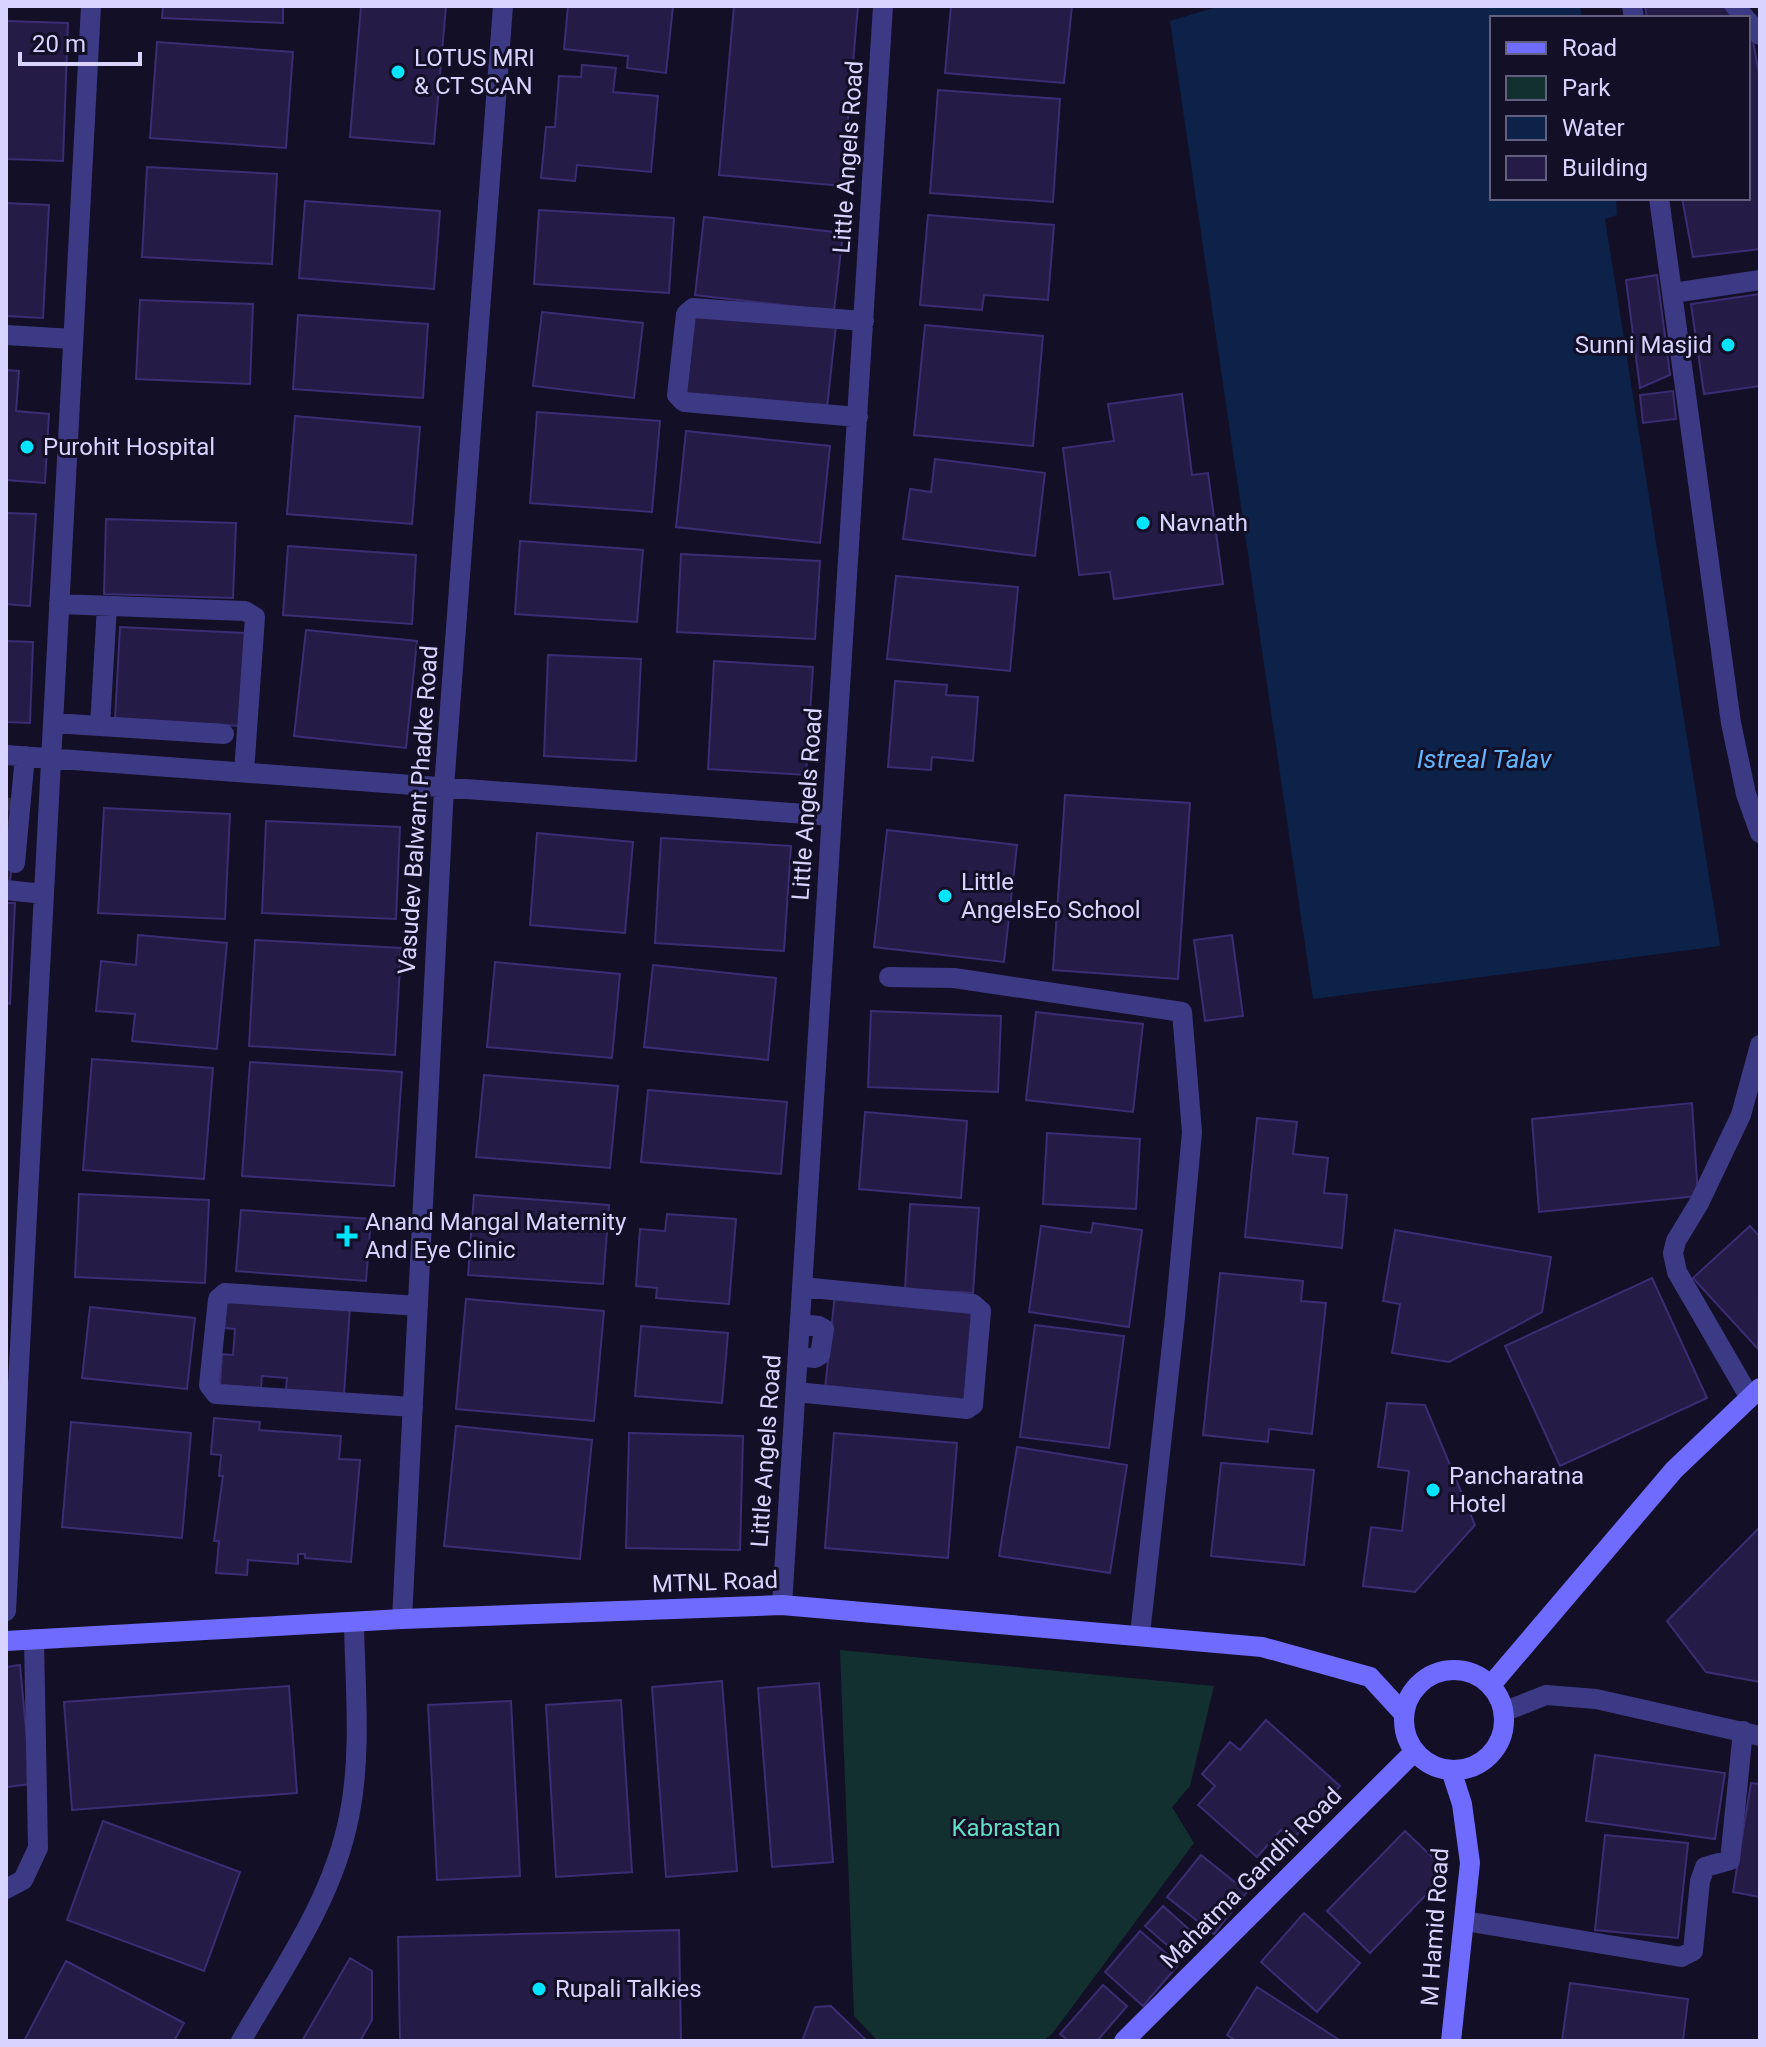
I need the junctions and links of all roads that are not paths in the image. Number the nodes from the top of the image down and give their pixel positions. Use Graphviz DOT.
graph roads {
  1 [pos="91,6"];
  2 [pos="503,6"];
  3 [pos="883,6"];
  4 [pos="1659,200"];
  5 [pos="1760,280"];
  6 [pos="1673,293"];
  7 [pos="864,321"];
  8 [pos="6,335"];
  9 [pos="73,339"];
  10 [pos="858,417"];
  11 [pos="59,604"];
  12 [pos="107,606"];
  13 [pos="53,723"];
  14 [pos="100,726"];
  15 [pos="224,734"];
  16 [pos="15,756"];
  17 [pos="51,757"];
  18 [pos="244,772"];
  19 [pos="444,787"];
  20 [pos="832,816"];
  21 [pos="1760,833"];
  22 [pos="11,878"];
  23 [pos="44,890"];
  24 [pos="889,977"];
  25 [pos="1760,1045"];
  26 [pos="15,1272"];
  27 [pos="802,1287"];
  28 [pos="418,1306"];
  29 [pos="796,1392"];
  30 [pos="1755,1393"];
  31 [pos="413,1407"];
  32 [pos="782,1605"];
  33 [pos="6,1611"];
  34 [pos="402,1619"];
  35 [pos="354,1622"];
  36 [pos="1140,1634"];
  37 [pos="34,1639"];
  38 [pos="6,1641"];
  39 [pos="1491,1685"];
  40 [pos="1503,1712"];
  41 [pos="1404,1714"];
  42 [pos="1752,1734"];
  43 [pos="1415,1751"];
  44 [pos="1451,1770"];
  45 [pos="6,1889"];
  46 [pos="1465,1921"];
  47 [pos="241,2041"];
  48 [pos="1124,2041"];
  49 [pos="1451,2041"];
  1 -- 9 [label="street"];
  2 -- 19 [label="street, Vasudev Balwant Phadke Road"];
  3 -- 7 [label="street, Little Angels Road"];
  4 -- 6 [label="street"];
  5 -- 6 [label="street"];
  6 -- 21 [label="street"];
  7 -- 10 [label="street, Little Angels Road"];
  7 -- 10 [label="street"];
  8 -- 9 [label="street"];
  9 -- 11 [label="street"];
  10 -- 20 [label="street, Little Angels Road"];
  11 -- 12 [label="street"];
  11 -- 13 [label="street"];
  12 -- 14 [label="street"];
  12 -- 18 [label="street"];
  13 -- 14 [label="street"];
  13 -- 17 [label="street"];
  14 -- 15 [label="street"];
  16 -- 17 [label="street"];
  16 -- 22 [label="street"];
  17 -- 18 [label="street"];
  17 -- 23 [label="street"];
  18 -- 19 [label="street"];
  19 -- 20 [label="street"];
  19 -- 28 [label="street, Vasudev Balwant Phadke Road"];
  20 -- 27 [label="street, Little Angels Road"];
  22 -- 23 [label="street"];
  23 -- 26 [label="street"];
  24 -- 36 [label="street"];
  25 -- 30 [label="street"];
  26 -- 33 [label="street"];
  27 -- 29 [label="street, Little Angels Road"];
  27 -- 29 [label="street"];
  28 -- 31 [label="street, Vasudev Balwant Phadke Road"];
  28 -- 31 [label="street"];
  29 -- 32 [label="street, Little Angels Road"];
  30 -- 39 [label="street"];
  31 -- 34 [label="street, Vasudev Balwant Phadke Road"];
  32 -- 34 [label="street, MTNL Road"];
  32 -- 36 [label="street, MTNL Road"];
  34 -- 35 [label="street, MTNL Road"];
  35 -- 37 [label="street, MTNL Road"];
  35 -- 47 [label="street"];
  36 -- 41 [label="street, MTNL Road"];
  37 -- 38 [label="street, MTNL Road"];
  37 -- 45 [label="street"];
  39 -- 40 [label="street"];
  39 -- 41 [label="street"];
  40 -- 42 [label="street"];
  40 -- 44 [label="street"];
  41 -- 43 [label="street"];
  42 -- 46 [label="street"];
  43 -- 44 [label="street"];
  43 -- 48 [label="street, Mahatma Gandhi Road"];
  44 -- 46 [label="street, M Hamid Road"];
  46 -- 49 [label="street, M Hamid Road"];
}
